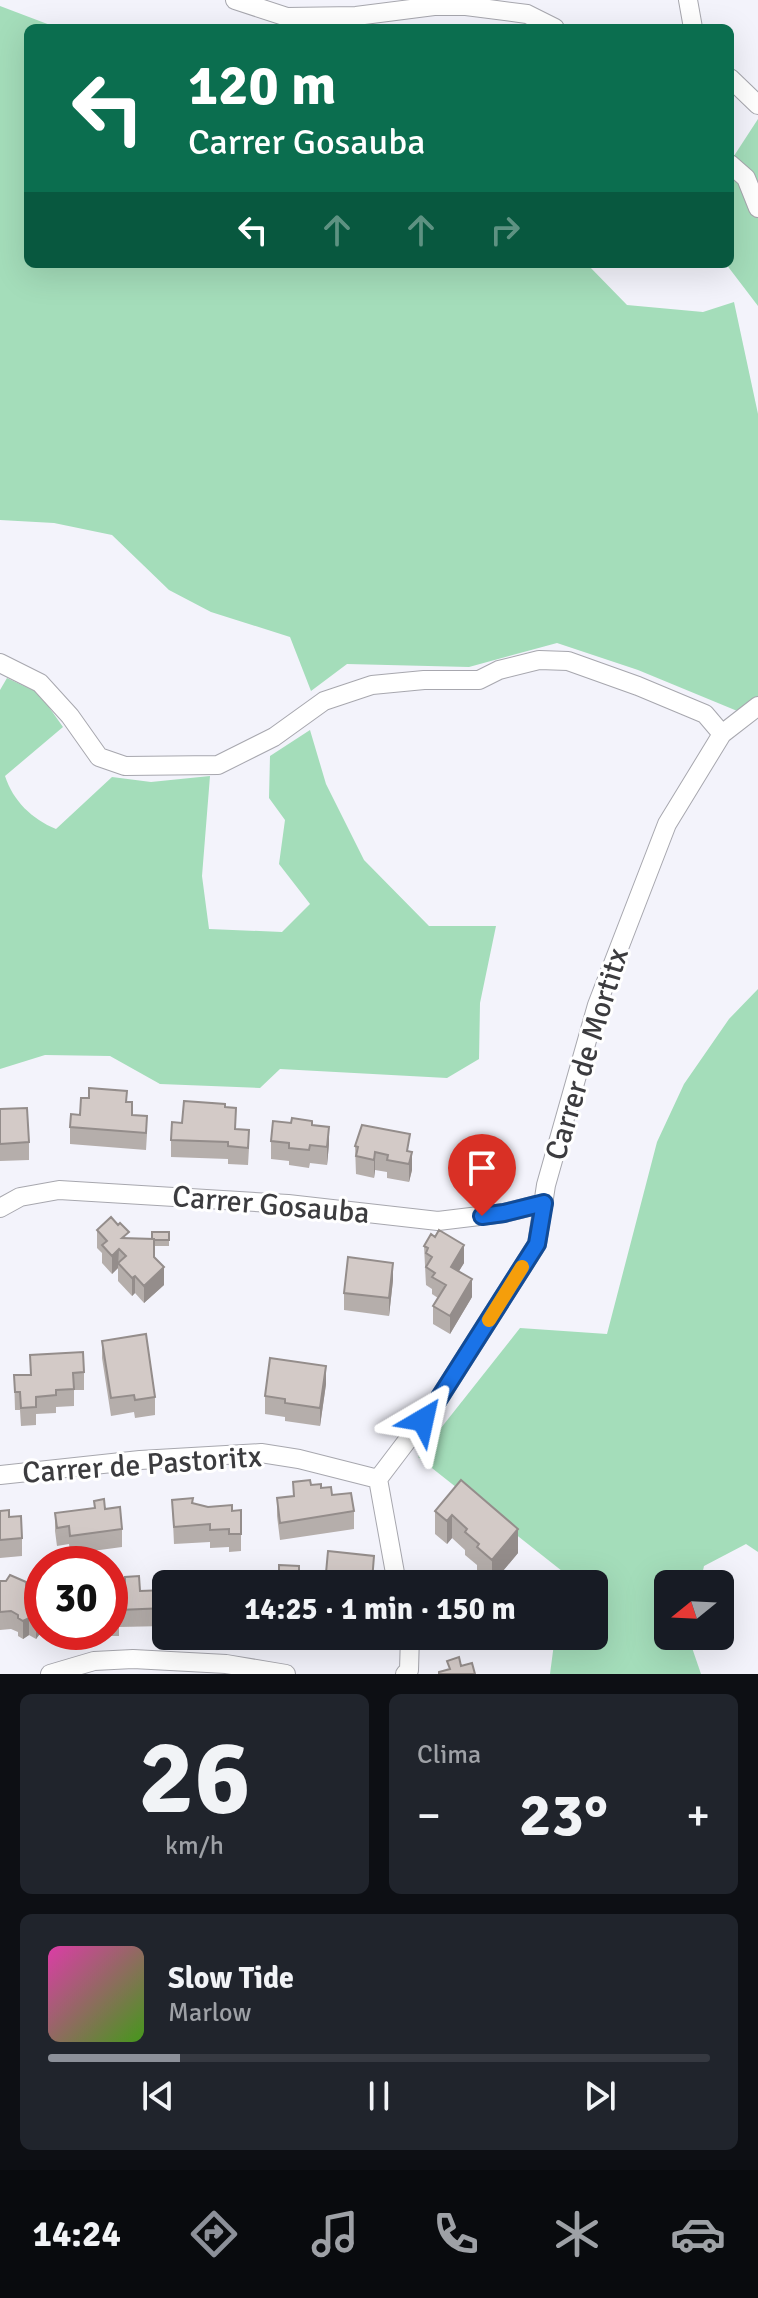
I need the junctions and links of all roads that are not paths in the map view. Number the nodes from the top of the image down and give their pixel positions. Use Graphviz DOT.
graph roads {
  1 [pos="235,0"];
  2 [pos="688,0"];
  3 [pos="547,24"];
  4 [pos="692,24"];
  5 [pos="734,82"];
  6 [pos="758,105"];
  7 [pos="734,168"];
  8 [pos="758,208"];
  9 [pos="0,663"];
  10 [pos="758,706"];
  11 [pos="722,734"];
  12 [pos="544,1203"];
  13 [pos="0,1208"];
  14 [pos="0,1475"];
  15 [pos="378,1479"];
  16 [pos="394,1570"];
  17 [pos="410,1650"];
  18 [pos="50,1674"];
  19 [pos="286,1674"];
  20 [pos="405,1674"];
  1 -- 3 [label="street"];
  2 -- 4 [label="street"];
  5 -- 6 [label="street"];
  7 -- 8 [label="street"];
  9 -- 11 [label="street"];
  10 -- 11 [label="street, Carrer de Mortitx"];
  11 -- 12 [label="street, Carrer de Mortitx"];
  12 -- 13 [label="street, Carrer Gosauba"];
  12 -- 15 [label="street, Carrer de Mortitx"];
  14 -- 15 [label="street, Carrer de Pastoritx"];
  15 -- 16 [label="street"];
  17 -- 20 [label="street"];
  18 -- 19 [label="street"];
}
